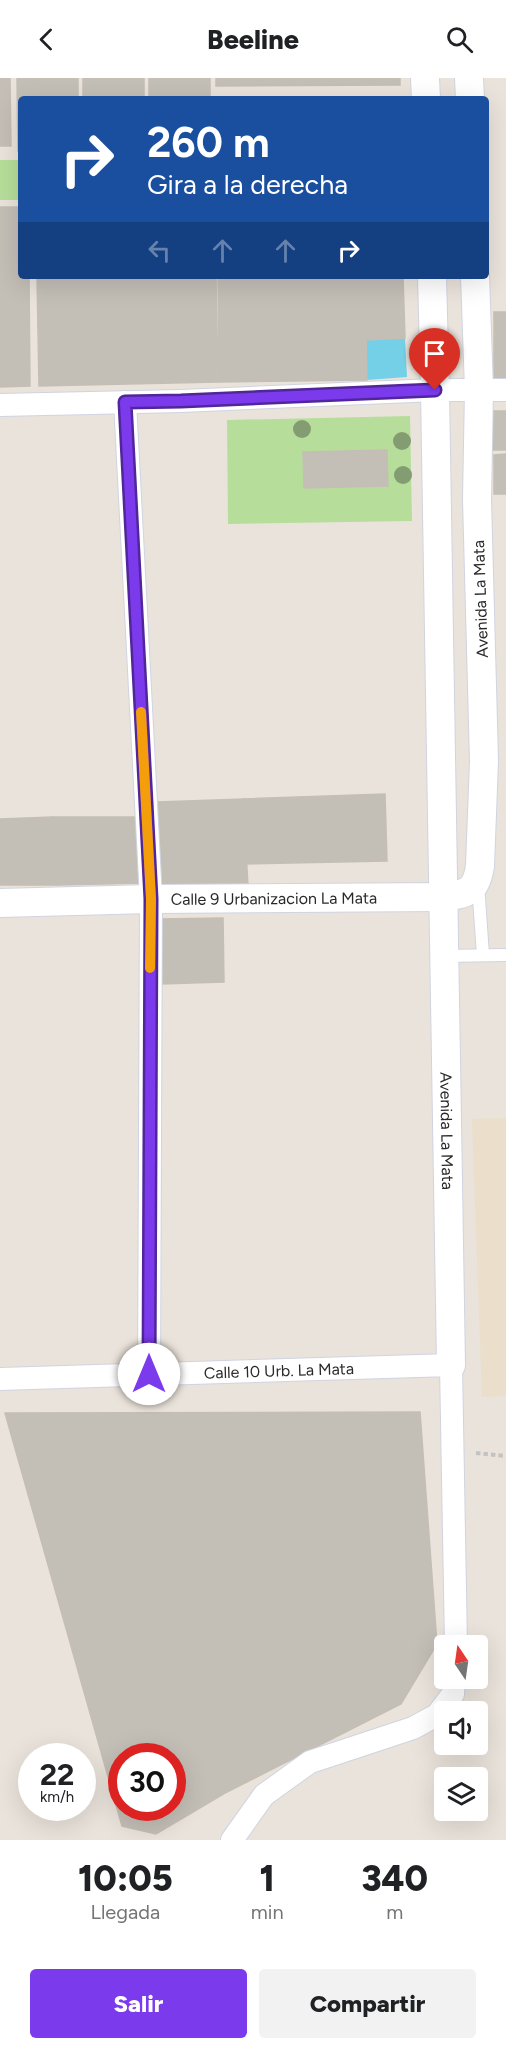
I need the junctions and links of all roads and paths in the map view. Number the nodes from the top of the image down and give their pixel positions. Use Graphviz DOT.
graph roads {
  1 [pos="425,78"];
  2 [pos="469,78"];
  3 [pos="426,96"];
  4 [pos="470,96"];
  5 [pos="432,279"];
  6 [pos="475,279"];
  7 [pos="435,390"];
  8 [pos="492,390"];
  9 [pos="125,402"];
  10 [pos="0,405"];
  11 [pos="478,881"];
  12 [pos="442,897"];
  13 [pos="151,899"];
  14 [pos="0,903"];
  15 [pos="483,955"];
  16 [pos="506,955"];
  17 [pos="443,956"];
  18 [pos="450,1365"];
  19 [pos="149,1374"];
  20 [pos="0,1379"];
  21 [pos="456,1635"];
  22 [pos="453,1689"];
  23 [pos="232,1840"];
  1 -- 3 [label="street"];
  2 -- 4 [label="street"];
  5 -- 7 [label="street, Avenida La Mata"];
  6 -- 8 [label="street, Avenida La Mata"];
  7 -- 8 [label="street"];
  7 -- 9 [label="street"];
  7 -- 12 [label="street, Avenida La Mata"];
  8 -- 11 [label="street, Avenida La Mata"];
  9 -- 10 [label="street"];
  9 -- 13 [label="street"];
  11 -- 12 [label="street"];
  11 -- 15 [label="lane"];
  12 -- 13 [label="street, Calle 9 Urbanizacion La Mata"];
  12 -- 17 [label="street, Avenida La Mata"];
  13 -- 14 [label="street, Calle 9 Urbanizacion La Mata"];
  13 -- 19 [label="street"];
  15 -- 16 [label="lane"];
  15 -- 17 [label="lane"];
  17 -- 18 [label="street, Avenida La Mata"];
  18 -- 19 [label="street, Calle 10 Urb. La Mata"];
  18 -- 21 [label="street"];
  19 -- 20 [label="street, Calle 10 Urb. La Mata"];
  22 -- 23 [label="street"];
}
